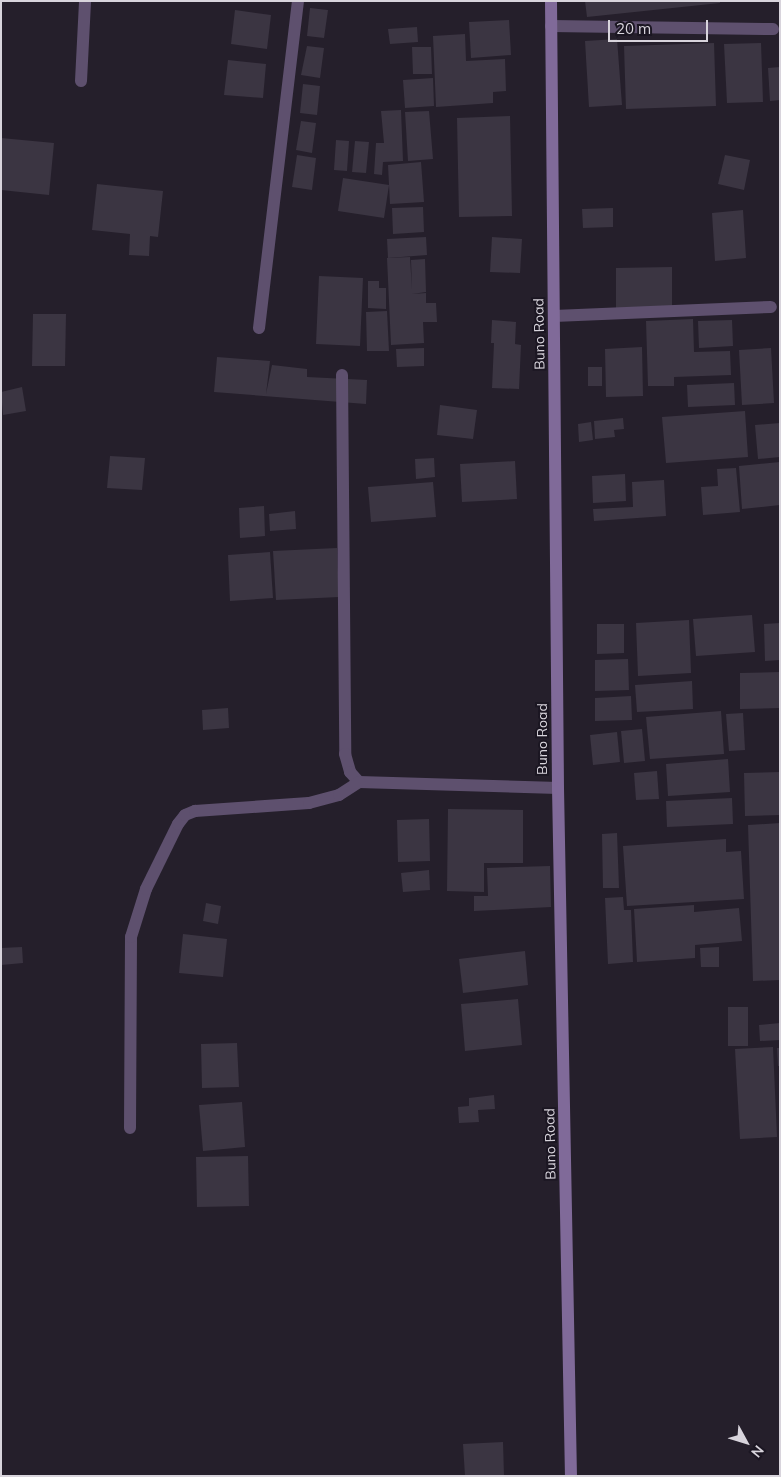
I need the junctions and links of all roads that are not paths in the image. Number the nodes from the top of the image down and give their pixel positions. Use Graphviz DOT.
graph roads {
  1 [pos="84,1"];
  2 [pos="298,1"];
  3 [pos="551,1"];
  4 [pos="551,26"];
  5 [pos="773,29"];
  6 [pos="81,81"];
  7 [pos="771,308"];
  8 [pos="554,316"];
  9 [pos="259,328"];
  10 [pos="342,375"];
  11 [pos="358,782"];
  12 [pos="558,788"];
  13 [pos="130,1128"];
  14 [pos="571,1476"];
  1 -- 6 [label="street"];
  2 -- 9 [label="street"];
  3 -- 4 [label="street, Buno Road"];
  4 -- 5 [label="street"];
  4 -- 8 [label="street, Buno Road"];
  7 -- 8 [label="street"];
  8 -- 12 [label="street, Buno Road"];
  10 -- 11 [label="street"];
  11 -- 12 [label="street"];
  11 -- 13 [label="street"];
  12 -- 14 [label="street, Buno Road"];
}
